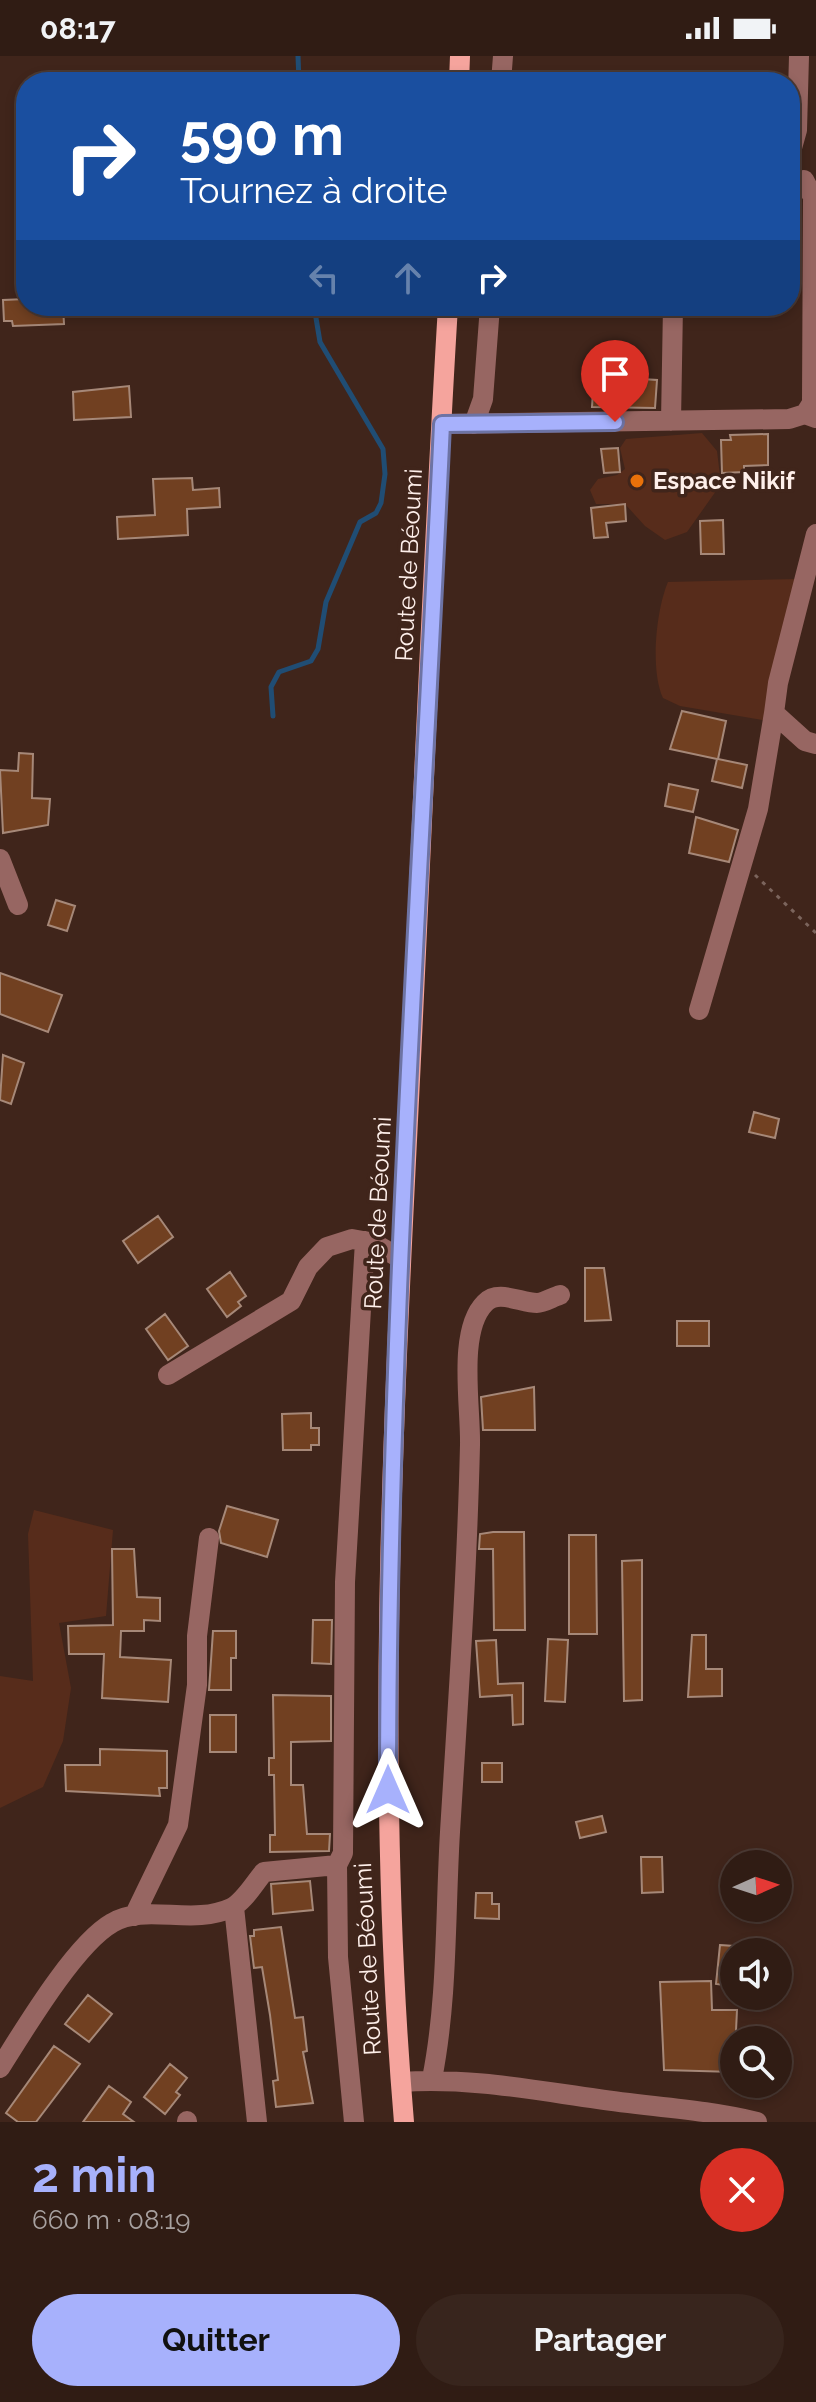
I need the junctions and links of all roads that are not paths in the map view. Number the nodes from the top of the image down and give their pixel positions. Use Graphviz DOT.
graph roads {
  1 [pos="803,179"];
  2 [pos="447,316"];
  3 [pos="489,316"];
  4 [pos="673,316"];
  5 [pos="811,416"];
  6 [pos="671,421"];
  7 [pos="442,424"];
  8 [pos="474,424"];
  9 [pos="816,534"];
  10 [pos="774,713"];
  11 [pos="816,744"];
  12 [pos="0,859"];
  13 [pos="18,905"];
  14 [pos="699,1010"];
  15 [pos="365,1241"];
  16 [pos="401,1259"];
  17 [pos="560,1295"];
  18 [pos="168,1375"];
  19 [pos="209,1538"];
  20 [pos="337,1865"];
  21 [pos="234,1907"];
  22 [pos="134,1916"];
  23 [pos="6,2044"];
  24 [pos="0,2068"];
  25 [pos="432,2079"];
  26 [pos="401,2082"];
  27 [pos="257,2122"];
  28 [pos="354,2122"];
  29 [pos="404,2122"];
  30 [pos="757,2122"];
  1 -- 5 [label="street"];
  2 -- 7 [label="main road, Route de Béoumi"];
  3 -- 8 [label="street"];
  4 -- 6 [label="street"];
  5 -- 6 [label="street"];
  6 -- 8 [label="street"];
  7 -- 8 [label="street"];
  7 -- 16 [label="main road, Route de Béoumi"];
  9 -- 10 [label="street"];
  10 -- 11 [label="street"];
  10 -- 14 [label="street"];
  12 -- 13 [label="street"];
  15 -- 16 [label="street"];
  15 -- 18 [label="street"];
  15 -- 20 [label="street"];
  16 -- 26 [label="main road, Route de Béoumi"];
  17 -- 25 [label="street"];
  19 -- 22 [label="street"];
  20 -- 21 [label="street"];
  20 -- 28 [label="street"];
  21 -- 22 [label="street"];
  21 -- 27 [label="street"];
  22 -- 23 [label="street"];
  23 -- 24 [label="street"];
  25 -- 26 [label="street"];
  25 -- 30 [label="street"];
  26 -- 29 [label="main road, Route de Béoumi"];
}
